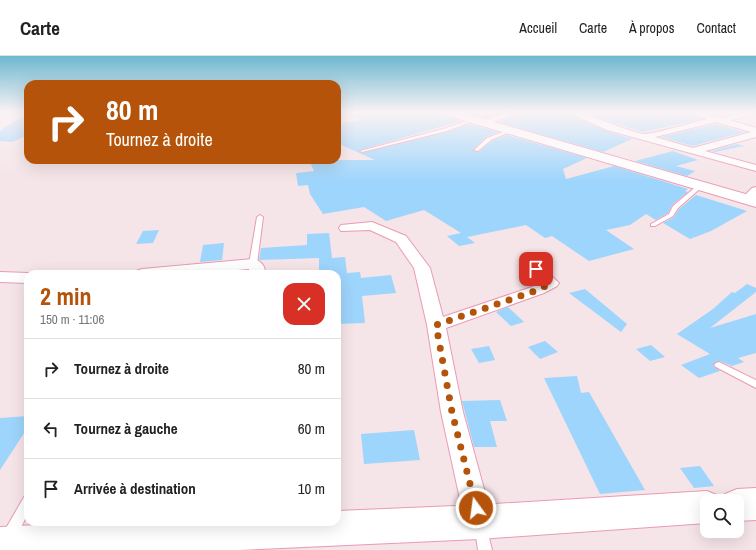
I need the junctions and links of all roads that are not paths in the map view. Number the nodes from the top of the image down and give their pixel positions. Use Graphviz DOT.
graph roads {
  1 [pos="425,135"];
  2 [pos="499,135"];
  3 [pos="530,135"];
  4 [pos="532,135"];
  5 [pos="633,135"];
  6 [pos="655,135"];
  7 [pos="742,135"];
  8 [pos="539,137"];
  9 [pos="643,138"];
  10 [pos="476,150"];
  11 [pos="696,150"];
  12 [pos="362,151"];
  13 [pos="607,157"];
  14 [pos="756,168"];
  15 [pos="700,186"];
  16 [pos="725,191"];
  17 [pos="754,197"];
  18 [pos="260,217"];
  19 [pos="653,225"];
  20 [pos="346,228"];
  21 [pos="255,269"];
  22 [pos="536,269"];
  23 [pos="232,270"];
  24 [pos="0,277"];
  25 [pos="24,278"];
  26 [pos="436,325"];
  27 [pos="719,365"];
  28 [pos="756,384"];
  29 [pos="756,504"];
  30 [pos="744,505"];
  31 [pos="24,508"];
  32 [pos="700,508"];
  33 [pos="224,528"];
  34 [pos="139,536"];
  35 [pos="482,536"];
  36 [pos="2,545"];
  1 -- 12 [label="lane"];
  2 -- 10 [label="lane"];
  3 -- 8 [label="street"];
  4 -- 8 [label="street"];
  5 -- 9 [label="street"];
  6 -- 9 [label="street"];
  7 -- 11 [label="street"];
  8 -- 13 [label="street"];
  9 -- 11 [label="street"];
  11 -- 14 [label="street"];
  13 -- 15 [label="street"];
  13 -- 16 [label="street"];
  15 -- 16 [label="street"];
  15 -- 19 [label="lane"];
  16 -- 17 [label="street"];
  18 -- 21 [label="lane"];
  20 -- 26 [label="street"];
  21 -- 23 [label="street"];
  22 -- 26 [label="street"];
  24 -- 25 [label="street"];
  26 -- 35 [label="street"];
  27 -- 28 [label="lane"];
  29 -- 30 [label="street"];
  31 -- 36 [label="lane"];
  32 -- 35 [label="street"];
  33 -- 34 [label="street"];
  33 -- 35 [label="street"];
  34 -- 36 [label="street"];
}
